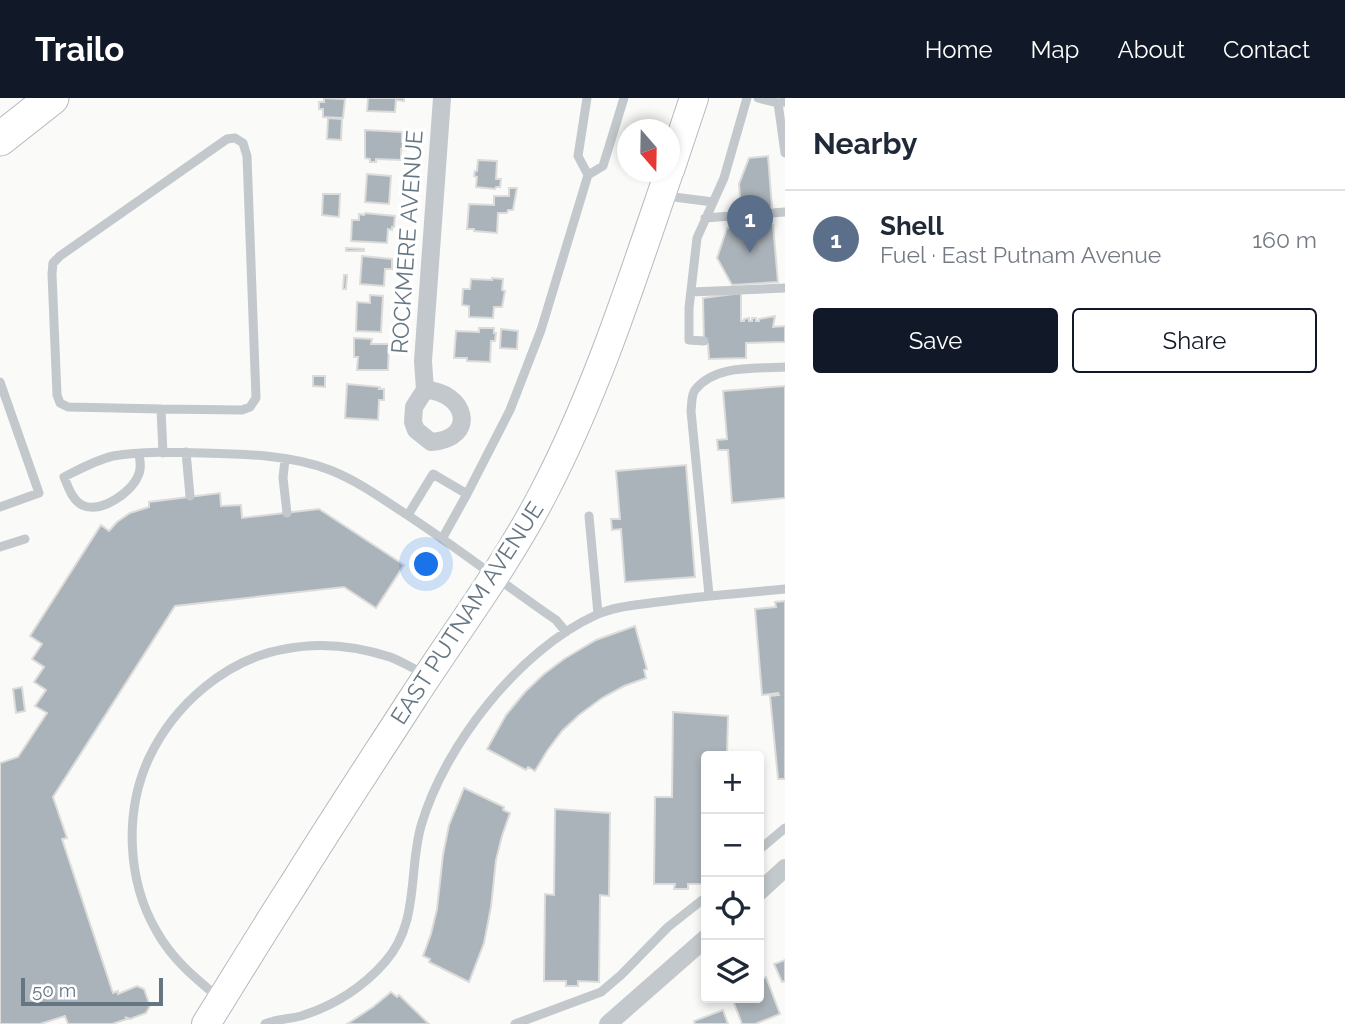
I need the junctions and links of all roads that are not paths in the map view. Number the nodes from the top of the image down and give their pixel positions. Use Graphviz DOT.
graph roads {
  1 [pos="52,98"];
  2 [pos="442,98"];
  3 [pos="587,98"];
  4 [pos="624,98"];
  5 [pos="694,98"];
  6 [pos="747,98"];
  7 [pos="758,98"];
  8 [pos="781,103"];
  9 [pos="680,138"];
  10 [pos="0,139"];
  11 [pos="785,153"];
  12 [pos="588,175"];
  13 [pos="665,182"];
  14 [pos="672,182"];
  15 [pos="712,202"];
  16 [pos="785,212"];
  17 [pos="705,218"];
  18 [pos="785,288"];
  19 [pos="691,292"];
  20 [pos="704,341"];
  21 [pos="785,367"];
  22 [pos="0,382"];
  23 [pos="425,390"];
  24 [pos="161,409"];
  25 [pos="186,452"];
  26 [pos="163,453"];
  27 [pos="139,454"];
  28 [pos="285,459"];
  29 [pos="467,494"];
  30 [pos="190,496"];
  31 [pos="0,507"];
  32 [pos="287,513"];
  33 [pos="408,515"];
  34 [pos="590,516"];
  35 [pos="442,538"];
  36 [pos="25,539"];
  37 [pos="0,547"];
  38 [pos="495,576"];
  39 [pos="785,590"];
  40 [pos="709,595"];
  41 [pos="598,614"];
  42 [pos="566,632"];
  43 [pos="428,675"];
  44 [pos="785,828"];
  45 [pos="764,846"];
  46 [pos="785,868"];
  47 [pos="764,887"];
  48 [pos="701,901"];
  49 [pos="704,940"];
  50 [pos="221,1000"];
  51 [pos="206,1024"];
  52 [pos="265,1024"];
  53 [pos="515,1024"];
  54 [pos="608,1024"];
  1 -- 10 [label="highway"];
  2 -- 23 [label="street, ROCKMERE AVENUE"];
  3 -- 12 [label="lane"];
  4 -- 12 [label="lane"];
  5 -- 9 [label="main road, EAST PUTNAM AVENUE"];
  6 -- 15 [label="lane"];
  7 -- 8 [label="lane"];
  8 -- 11 [label="lane"];
  12 -- 29 [label="lane"];
  13 -- 38 [label="main road, EAST PUTNAM AVENUE"];
  14 -- 15 [label="lane"];
  15 -- 17 [label="lane"];
  16 -- 17 [label="lane"];
  17 -- 19 [label="lane"];
  18 -- 19 [label="lane"];
  19 -- 20 [label="lane"];
  21 -- 40 [label="lane"];
  22 -- 31 [label="lane"];
  24 -- 24 [label="lane"];
  24 -- 26 [label="lane"];
  25 -- 26 [label="lane"];
  25 -- 28 [label="lane"];
  25 -- 30 [label="lane"];
  26 -- 27 [label="lane"];
  27 -- 27 [label="lane"];
  28 -- 32 [label="lane"];
  28 -- 33 [label="lane"];
  29 -- 33 [label="lane"];
  29 -- 35 [label="lane"];
  33 -- 35 [label="lane"];
  34 -- 41 [label="lane"];
  35 -- 38 [label="lane"];
  36 -- 37 [label="lane"];
  38 -- 42 [label="lane"];
  38 -- 43 [label="main road, EAST PUTNAM AVENUE"];
  39 -- 40 [label="lane"];
  40 -- 41 [label="lane"];
  41 -- 42 [label="lane"];
  42 -- 52 [label="lane"];
  43 -- 50 [label="main road, EAST PUTNAM AVENUE"];
  43 -- 50 [label="lane"];
  44 -- 45 [label="lane"];
  46 -- 47 [label="street"];
  48 -- 53 [label="lane"];
  49 -- 54 [label="street"];
  50 -- 51 [label="main road, EAST PUTNAM AVENUE"];
}
